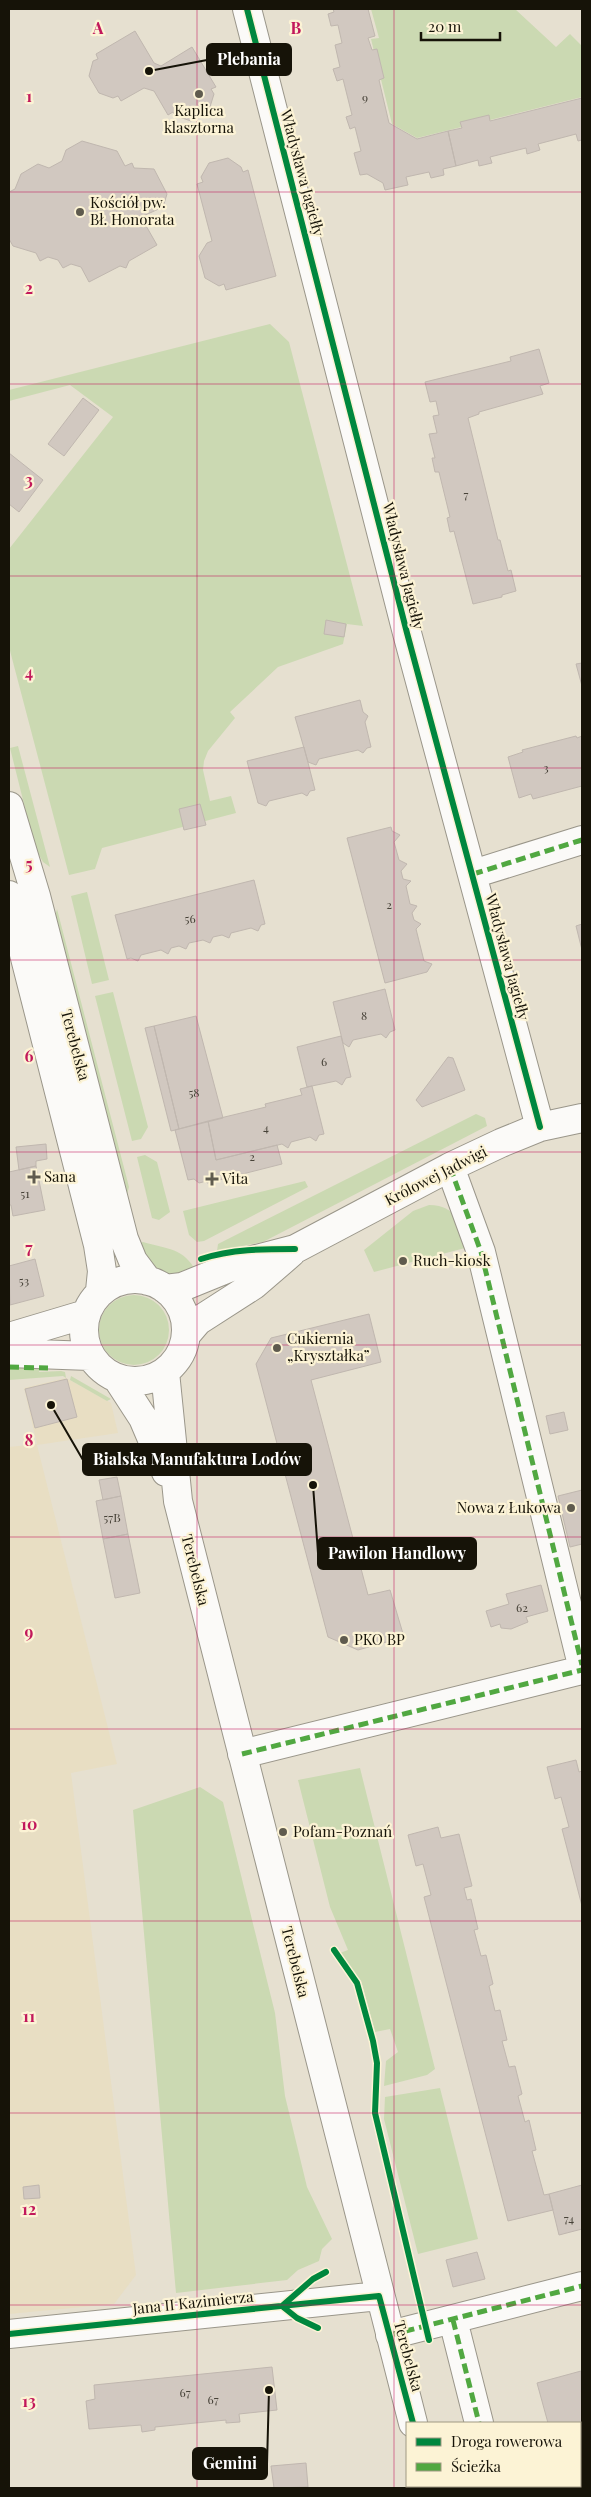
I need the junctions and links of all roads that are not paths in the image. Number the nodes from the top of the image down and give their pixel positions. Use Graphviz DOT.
graph roads {
  1 [pos="246,9"];
  2 [pos="9,806"];
  3 [pos="582,840"];
  4 [pos="473,874"];
  5 [pos="9,896"];
  6 [pos="582,1118"];
  7 [pos="540,1127"];
  8 [pos="450,1167"];
  9 [pos="296,1249"];
  10 [pos="157,1285"];
  11 [pos="100,1291"];
  12 [pos="86,1314"];
  13 [pos="186,1336"];
  14 [pos="9,1337"];
  15 [pos="9,1353"];
  16 [pos="90,1356"];
  17 [pos="165,1372"];
  18 [pos="117,1378"];
  19 [pos="178,1501"];
  20 [pos="582,1665"];
  21 [pos="582,1670"];
  22 [pos="242,1754"];
  23 [pos="582,2286"];
  24 [pos="380,2296"];
  25 [pos="453,2320"];
  26 [pos="9,2334"];
  27 [pos="390,2335"];
  28 [pos="413,2422"];
  29 [pos="479,2422"];
  1 -- 4 [label="street, Władysława Jagiełły"];
  2 -- 10 [label="street, Terebelska"];
  3 -- 4 [label="street"];
  4 -- 7 [label="street, Władysława Jagiełły"];
  5 -- 11 [label="street, Terebelska"];
  6 -- 7 [label="street, Królowej Jadwigi"];
  7 -- 8 [label="street, Królowej Jadwigi"];
  8 -- 9 [label="street, Królowej Jadwigi"];
  8 -- 20 [label="street"];
  9 -- 10 [label="street, Królowej Jadwigi"];
  9 -- 13 [label="street, Królowej Jadwigi"];
  10 -- 11 [label="street"];
  10 -- 13 [label="street"];
  11 -- 12 [label="street"];
  12 -- 14 [label="street"];
  12 -- 16 [label="street"];
  13 -- 17 [label="street"];
  15 -- 16 [label="street"];
  16 -- 18 [label="street"];
  17 -- 18 [label="street"];
  17 -- 19 [label="street, Terebelska"];
  18 -- 19 [label="street, Terebelska"];
  19 -- 22 [label="street, Terebelska"];
  21 -- 22 [label="street"];
  22 -- 24 [label="street, Terebelska"];
  23 -- 25 [label="street"];
  24 -- 26 [label="street, Jana II Kazimierza"];
  24 -- 27 [label="street, Terebelska"];
  25 -- 27 [label="street"];
  25 -- 29 [label="street"];
  27 -- 28 [label="street, Terebelska"];
}
